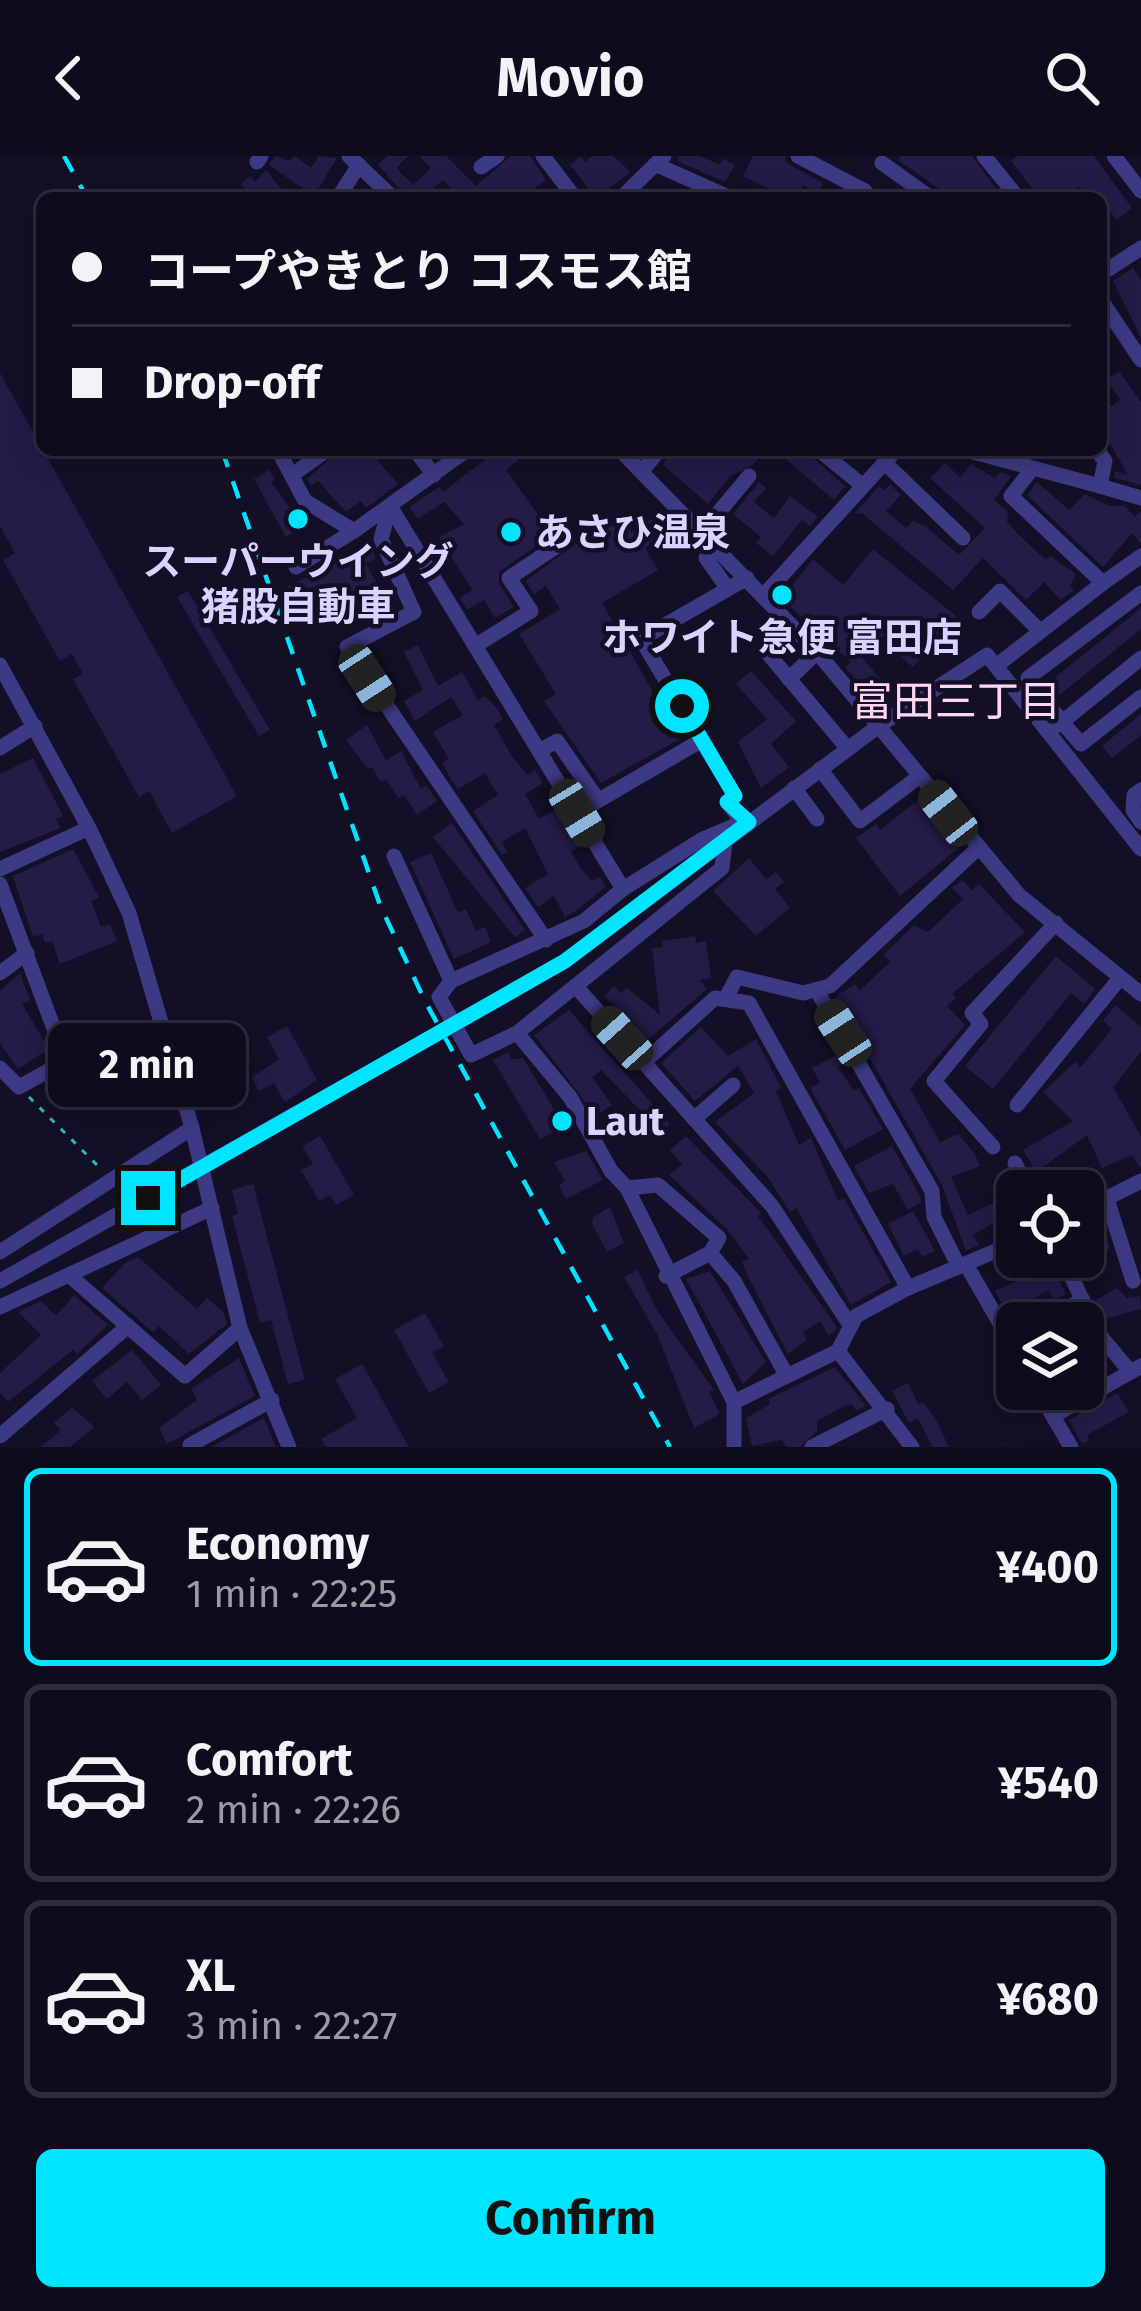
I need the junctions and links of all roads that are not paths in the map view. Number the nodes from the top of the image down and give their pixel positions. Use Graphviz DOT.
graph roads {
  1 [pos="496,156"];
  2 [pos="544,156"];
  3 [pos="637,156"];
  4 [pos="798,156"];
  5 [pos="984,156"];
  6 [pos="1114,156"];
  7 [pos="884,160"];
  8 [pos="354,161"];
  9 [pos="657,165"];
  10 [pos="481,167"];
  11 [pos="1141,191"];
  12 [pos="341,192"];
  13 [pos="387,192"];
  14 [pos="564,192"];
  15 [pos="628,192"];
  16 [pos="717,192"];
  17 [pos="858,192"];
  18 [pos="865,192"];
  19 [pos="924,192"];
  20 [pos="1013,192"];
  21 [pos="1141,248"];
  22 [pos="1107,270"];
  23 [pos="1107,312"];
  24 [pos="1141,360"];
  25 [pos="282,456"];
  26 [pos="319,456"];
  27 [pos="420,456"];
  28 [pos="459,456"];
  29 [pos="627,456"];
  30 [pos="654,456"];
  31 [pos="826,456"];
  32 [pos="890,456"];
  33 [pos="987,456"];
  34 [pos="1101,456"];
  35 [pos="1032,469"];
  36 [pos="644,470"];
  37 [pos="295,473"];
  38 [pos="434,475"];
  39 [pos="749,476"];
  40 [pos="862,485"];
  41 [pos="1100,487"];
  42 [pos="1141,498"];
  43 [pos="390,506"];
  44 [pos="560,527"];
  45 [pos="354,530"];
  46 [pos="703,531"];
  47 [pos="963,538"];
  48 [pos="718,547"];
  49 [pos="1141,556"];
  50 [pos="296,567"];
  51 [pos="747,578"];
  52 [pos="1103,583"];
  53 [pos="728,589"];
  54 [pos="1141,593"];
  55 [pos="764,596"];
  56 [pos="979,612"];
  57 [pos="1040,631"];
  58 [pos="475,646"];
  59 [pos="765,650"];
  60 [pos="818,652"];
  61 [pos="1141,658"];
  62 [pos="0,665"];
  63 [pos="996,666"];
  64 [pos="790,679"];
  65 [pos="1141,697"];
  66 [pos="880,725"];
  67 [pos="34,726"];
  68 [pos="1055,727"];
  69 [pos="702,740"];
  70 [pos="0,748"];
  71 [pos="848,748"];
  72 [pos="539,752"];
  73 [pos="820,769"];
  74 [pos="920,776"];
  75 [pos="794,788"];
  76 [pos="1141,790"];
  77 [pos="598,800"];
  78 [pos="577,813"];
  79 [pos="817,819"];
  80 [pos="745,820"];
  81 [pos="1141,822"];
  82 [pos="89,828"];
  83 [pos="725,842"];
  84 [pos="977,849"];
  85 [pos="1141,849"];
  86 [pos="394,856"];
  87 [pos="0,869"];
  88 [pos="0,884"];
  89 [pos="623,889"];
  90 [pos="1056,923"];
  91 [pos="546,940"];
  92 [pos="27,953"];
  93 [pos="0,973"];
  94 [pos="1120,978"];
  95 [pos="451,981"];
  96 [pos="578,989"];
  97 [pos="817,991"];
  98 [pos="1141,994"];
  99 [pos="727,996"];
  100 [pos="517,1033"];
  101 [pos="644,1063"];
  102 [pos="0,1067"];
  103 [pos="733,1085"];
  104 [pos="1017,1105"];
  105 [pos="694,1119"];
  106 [pos="192,1128"];
  107 [pos="994,1147"];
  108 [pos="1015,1163"];
  109 [pos="1018,1170"];
  110 [pos="1141,1181"];
  111 [pos="627,1188"];
  112 [pos="1107,1199"];
  113 [pos="1104,1200"];
  114 [pos="212,1208"];
  115 [pos="996,1251"];
  116 [pos="0,1252"];
  117 [pos="710,1253"];
  118 [pos="963,1266"];
  119 [pos="69,1275"];
  120 [pos="666,1276"];
  121 [pos="1072,1278"];
  122 [pos="0,1280"];
  123 [pos="1133,1281"];
  124 [pos="908,1288"];
  125 [pos="1082,1300"];
  126 [pos="1078,1302"];
  127 [pos="0,1307"];
  128 [pos="996,1315"];
  129 [pos="850,1325"];
  130 [pos="128,1326"];
  131 [pos="240,1328"];
  132 [pos="838,1352"];
  133 [pos="1135,1368"];
  134 [pos="787,1376"];
  135 [pos="272,1400"];
  136 [pos="734,1402"];
  137 [pos="886,1409"];
  138 [pos="1049,1410"];
  139 [pos="1053,1416"];
  140 [pos="0,1436"];
  141 [pos="190,1445"];
  142 [pos="289,1447"];
  143 [pos="734,1447"];
  144 [pos="812,1447"];
  145 [pos="912,1447"];
  146 [pos="1071,1447"];
  1 -- 10 [label="street"];
  2 -- 14 [label="street"];
  3 -- 9 [label="street"];
  4 -- 17 [label="street"];
  5 -- 20 [label="street"];
  6 -- 11 [label="street"];
  7 -- 18 [label="street"];
  7 -- 19 [label="street"];
  8 -- 12 [label="street"];
  8 -- 13 [label="street"];
  9 -- 15 [label="street"];
  9 -- 16 [label="street"];
  21 -- 22 [label="street"];
  23 -- 24 [label="street"];
  25 -- 37 [label="street"];
  26 -- 37 [label="street"];
  27 -- 38 [label="street"];
  28 -- 38 [label="street"];
  29 -- 36 [label="street"];
  30 -- 36 [label="street"];
  31 -- 40 [label="street"];
  32 -- 40 [label="street"];
  32 -- 47 [label="street"];
  33 -- 35 [label="street"];
  34 -- 41 [label="street"];
  35 -- 41 [label="street"];
  35 -- 52 [label="street"];
  36 -- 46 [label="street"];
  37 -- 45 [label="street"];
  38 -- 43 [label="street"];
  39 -- 46 [label="street"];
  40 -- 55 [label="street"];
  41 -- 42 [label="street"];
  43 -- 45 [label="street"];
  43 -- 58 [label="street"];
  43 -- 91 [label="street"];
  44 -- 58 [label="street"];
  45 -- 50 [label="street"];
  46 -- 48 [label="street"];
  48 -- 51 [label="street"];
  48 -- 53 [label="street"];
  49 -- 52 [label="street"];
  51 -- 53 [label="street"];
  51 -- 55 [label="street"];
  52 -- 57 [label="street"];
  53 -- 69 [label="street"];
  54 -- 68 [label="street"];
  55 -- 60 [label="street"];
  56 -- 57 [label="street"];
  57 -- 63 [label="street"];
  58 -- 72 [label="street"];
  59 -- 64 [label="street"];
  60 -- 64 [label="street"];
  60 -- 66 [label="street"];
  61 -- 68 [label="street"];
  62 -- 67 [label="street"];
  63 -- 66 [label="street"];
  63 -- 68 [label="street"];
  64 -- 71 [label="street"];
  65 -- 68 [label="street"];
  66 -- 71 [label="street"];
  66 -- 74 [label="street"];
  67 -- 70 [label="street"];
  67 -- 82 [label="street"];
  68 -- 85 [label="street"];
  69 -- 77 [label="street"];
  69 -- 80 [label="street"];
  71 -- 73 [label="street"];
  72 -- 77 [label="street"];
  72 -- 78 [label="street"];
  73 -- 74 [label="street"];
  73 -- 75 [label="street"];
  74 -- 84 [label="street"];
  75 -- 79 [label="street"];
  75 -- 80 [label="street"];
  76 -- 81 [label="street"];
  77 -- 78 [label="street"];
  78 -- 89 [label="street"];
  80 -- 83 [label="street"];
  80 -- 89 [label="street"];
  82 -- 87 [label="street"];
  82 -- 106 [label="street"];
  83 -- 96 [label="street"];
  83 -- 122 [label="street, bridge"];
  84 -- 90 [label="street"];
  84 -- 97 [label="street"];
  86 -- 95 [label="street"];
  88 -- 92 [label="street"];
  89 -- 91 [label="street"];
  90 -- 94 [label="street"];
  90 -- 107 [label="street"];
  91 -- 95 [label="street"];
  92 -- 93 [label="street"];
  92 -- 102 [label="street"];
  94 -- 98 [label="street"];
  94 -- 104 [label="street"];
  95 -- 100 [label="street"];
  96 -- 100 [label="street"];
  96 -- 101 [label="street"];
  97 -- 99 [label="street"];
  97 -- 118 [label="street"];
  99 -- 101 [label="street"];
  99 -- 124 [label="street"];
  100 -- 111 [label="street"];
  101 -- 105 [label="street"];
  103 -- 105 [label="street"];
  105 -- 129 [label="street"];
  106 -- 114 [label="street"];
  106 -- 116 [label="street"];
  108 -- 109 [label="street"];
  110 -- 112 [label="street"];
  111 -- 117 [label="street"];
  111 -- 120 [label="street"];
  112 -- 113 [label="street"];
  112 -- 123 [label="street"];
  114 -- 119 [label="street"];
  114 -- 131 [label="street"];
  115 -- 118 [label="street"];
  117 -- 120 [label="street"];
  117 -- 134 [label="street"];
  118 -- 124 [label="street"];
  118 -- 128 [label="street"];
  119 -- 127 [label="street"];
  119 -- 130 [label="street"];
  120 -- 136 [label="street"];
  121 -- 125 [label="street"];
  124 -- 129 [label="street"];
  125 -- 126 [label="street"];
  125 -- 133 [label="street"];
  129 -- 132 [label="street"];
  130 -- 131 [label="street"];
  130 -- 140 [label="street"];
  131 -- 135 [label="street"];
  132 -- 134 [label="street"];
  132 -- 137 [label="street"];
  133 -- 139 [label="street"];
  134 -- 136 [label="street"];
  135 -- 141 [label="street"];
  135 -- 142 [label="street"];
  136 -- 143 [label="street"];
  137 -- 144 [label="street"];
  137 -- 145 [label="street"];
  138 -- 139 [label="street"];
  139 -- 146 [label="street"];
}
